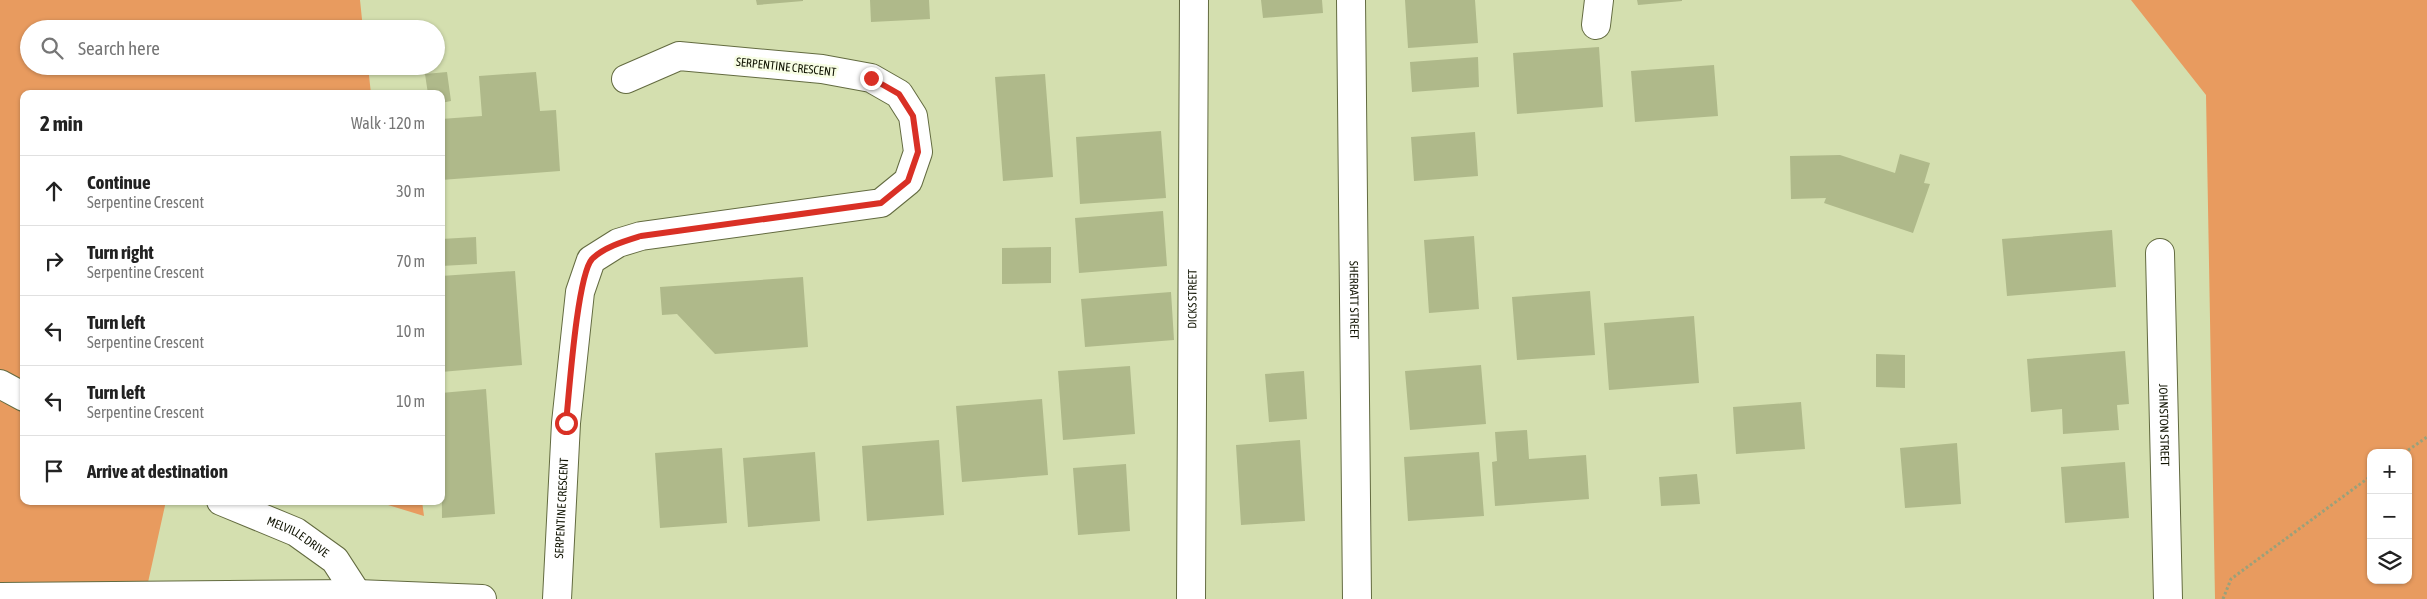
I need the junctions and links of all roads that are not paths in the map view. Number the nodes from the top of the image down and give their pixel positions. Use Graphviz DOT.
graph roads {
  1 [pos="1194,0"];
  2 [pos="1351,0"];
  3 [pos="626,79"];
  4 [pos="2160,253"];
  5 [pos="0,384"];
  6 [pos="20,396"];
  7 [pos="230,505"];
  8 [pos="358,594"];
  9 [pos="0,597"];
  10 [pos="482,599"];
  11 [pos="557,599"];
  12 [pos="1191,599"];
  13 [pos="1357,599"];
  14 [pos="2168,599"];
  1 -- 12 [label="street, DICKS STREET"];
  2 -- 13 [label="street, SHERRATT STREET"];
  3 -- 11 [label="street, SERPENTINE CRESCENT"];
  4 -- 14 [label="street, JOHNSTON STREET"];
  5 -- 6 [label="street"];
  7 -- 8 [label="street, MELVILLE DRIVE"];
  8 -- 9 [label="street"];
  8 -- 10 [label="street"];
}
